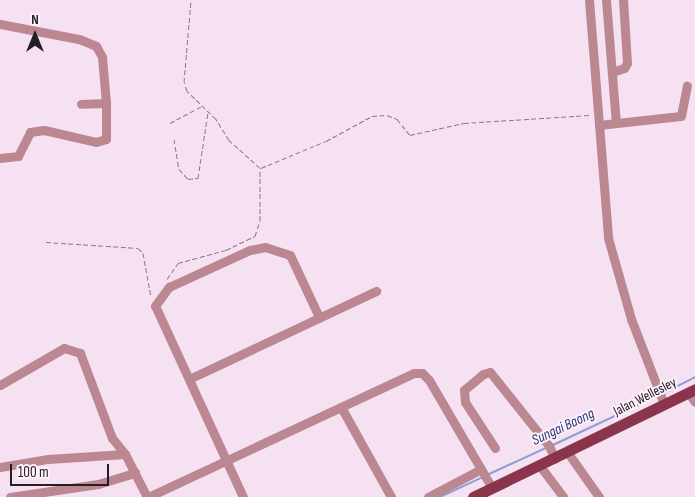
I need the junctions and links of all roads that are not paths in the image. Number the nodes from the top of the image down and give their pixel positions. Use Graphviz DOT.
graph roads {
  1 [pos="589,0"];
  2 [pos="606,0"];
  3 [pos="623,0"];
  4 [pos="0,24"];
  5 [pos="612,72"];
  6 [pos="687,86"];
  7 [pos="106,103"];
  8 [pos="81,104"];
  9 [pos="616,123"];
  10 [pos="599,125"];
  11 [pos="0,158"];
  12 [pos="376,291"];
  13 [pos="319,317"];
  14 [pos="189,379"];
  15 [pos="0,385"];
  16 [pos="692,390"];
  17 [pos="662,398"];
  18 [pos="695,402"];
  19 [pos="341,407"];
  20 [pos="495,448"];
  21 [pos="552,452"];
  22 [pos="568,453"];
  23 [pos="125,454"];
  24 [pos="226,460"];
  25 [pos="540,466"];
  26 [pos="0,467"];
  27 [pos="135,473"];
  28 [pos="486,477"];
  29 [pos="10,497"];
  30 [pos="148,497"];
  31 [pos="243,497"];
  32 [pos="391,497"];
  33 [pos="428,497"];
  34 [pos="473,497"];
  35 [pos="563,497"];
  36 [pos="599,497"];
  1 -- 10 [label="street"];
  2 -- 5 [label="street"];
  3 -- 5 [label="street"];
  4 -- 7 [label="street"];
  5 -- 9 [label="street"];
  6 -- 9 [label="street"];
  7 -- 8 [label="street"];
  7 -- 11 [label="street"];
  9 -- 10 [label="street"];
  10 -- 17 [label="street"];
  12 -- 13 [label="street"];
  13 -- 14 [label="street"];
  13 -- 14 [label="street"];
  14 -- 24 [label="street"];
  15 -- 23 [label="street"];
  16 -- 17 [label="main road, Jalan Wellesley"];
  16 -- 18 [label="street"];
  17 -- 22 [label="main road, Jalan Wellesley"];
  19 -- 24 [label="street"];
  19 -- 28 [label="street"];
  19 -- 32 [label="street"];
  20 -- 21 [label="street"];
  21 -- 22 [label="main road, Jalan Wellesley"];
  21 -- 25 [label="main road, Jalan Wellesley"];
  22 -- 36 [label="street"];
  23 -- 26 [label="street"];
  23 -- 27 [label="street"];
  24 -- 30 [label="street"];
  24 -- 31 [label="street"];
  25 -- 28 [label="main road, Jalan Wellesley"];
  25 -- 35 [label="street"];
  27 -- 29 [label="street"];
  27 -- 30 [label="street"];
  28 -- 33 [label="street"];
  28 -- 34 [label="main road, Jalan Wellesley"];
}
